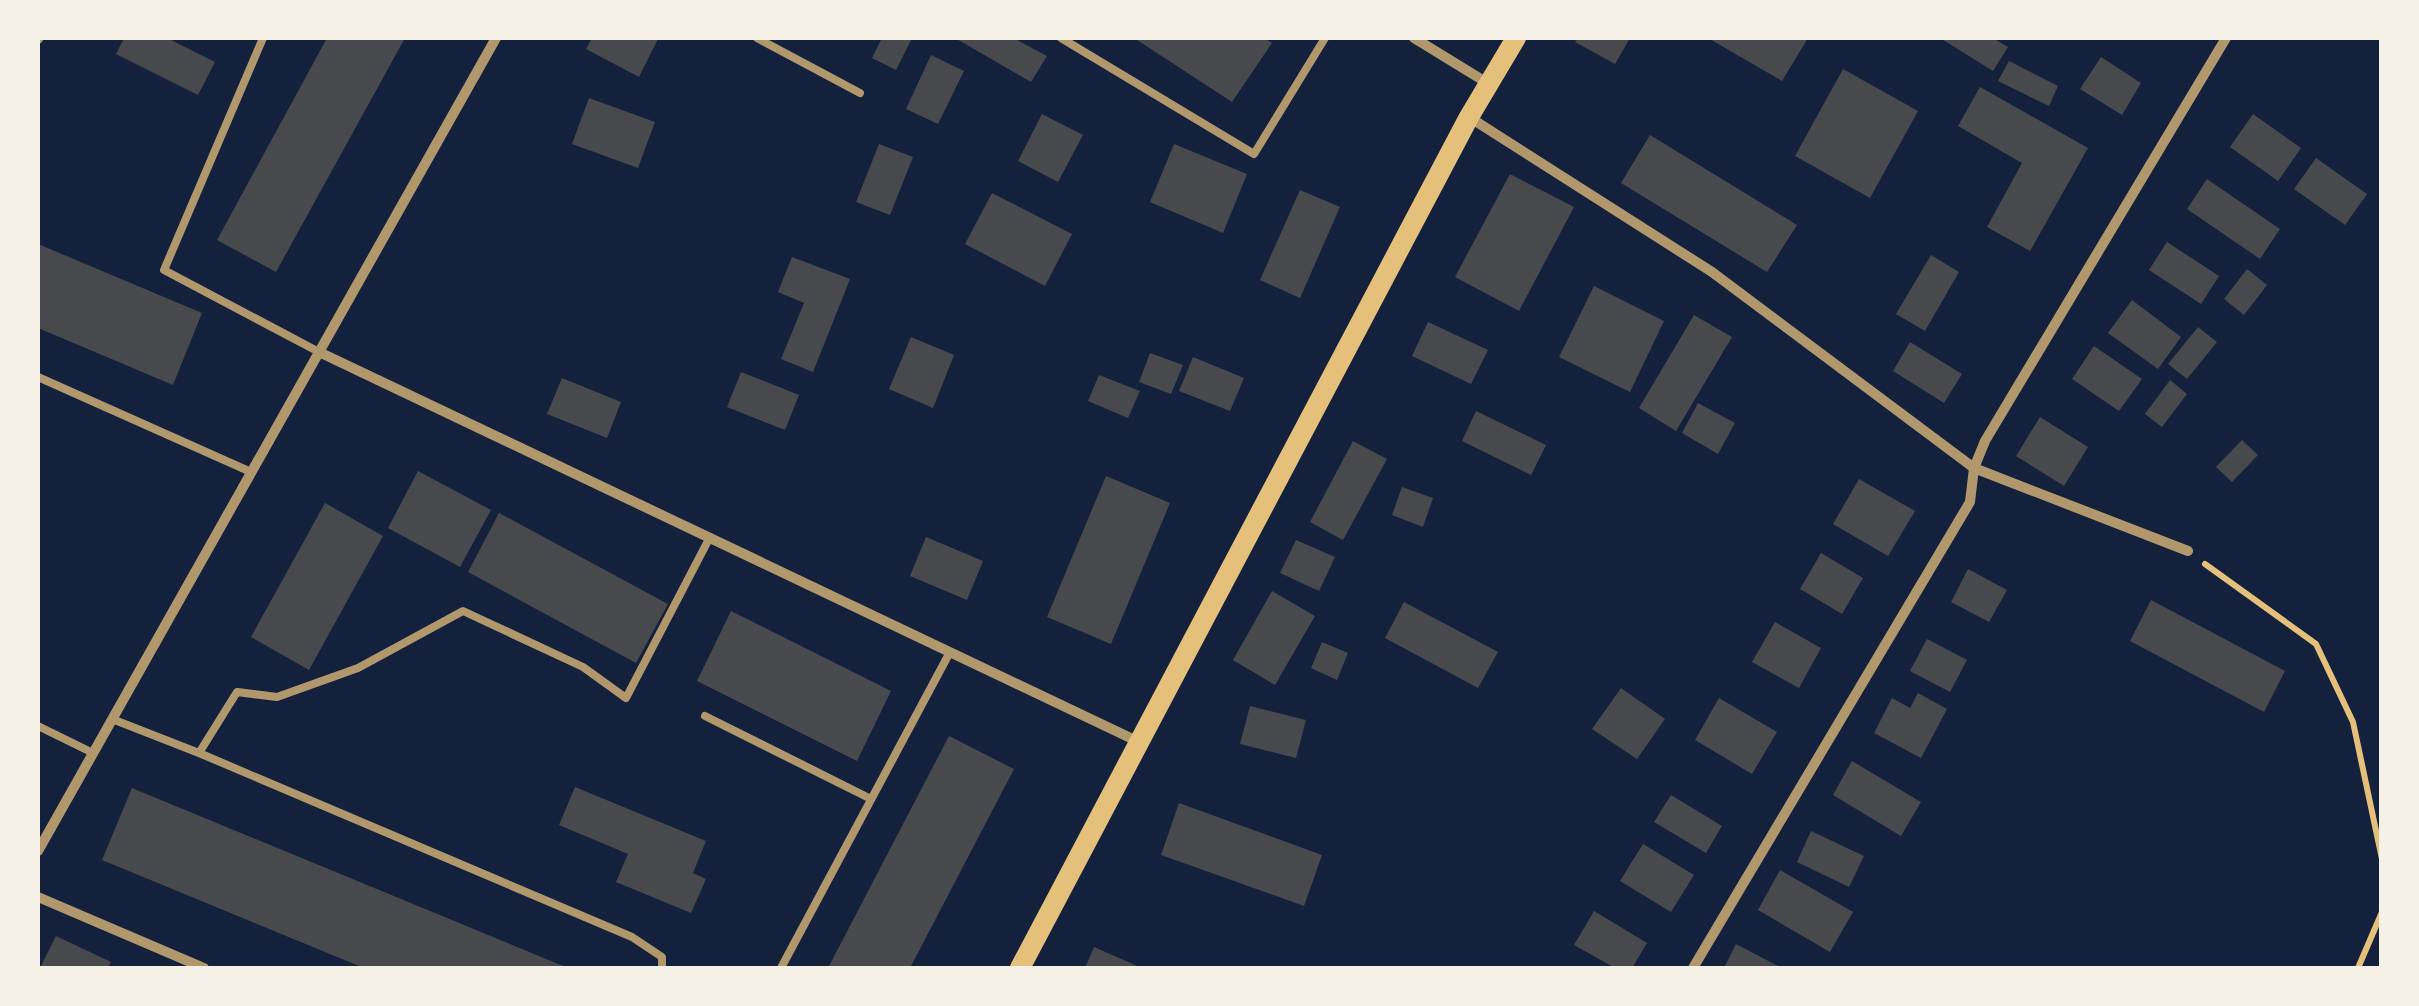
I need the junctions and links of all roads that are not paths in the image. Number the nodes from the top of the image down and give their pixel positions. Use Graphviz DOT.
graph roads {
  1 [pos="263,38"];
  2 [pos="496,38"];
  3 [pos="757,38"];
  4 [pos="1061,38"];
  5 [pos="1325,38"];
  6 [pos="1414,38"];
  7 [pos="1516,38"];
  8 [pos="2226,38"];
  9 [pos="1488,84"];
  10 [pos="860,92"];
  11 [pos="1469,117"];
  12 [pos="319,352"];
  13 [pos="38,377"];
  14 [pos="1974,468"];
  15 [pos="251,472"];
  16 [pos="710,537"];
  17 [pos="2188,552"];
  18 [pos="950,652"];
  19 [pos="705,716"];
  20 [pos="112,719"];
  21 [pos="38,726"];
  22 [pos="1140,742"];
  23 [pos="199,752"];
  24 [pos="93,753"];
  25 [pos="871,800"];
  26 [pos="38,851"];
  27 [pos="38,897"];
  28 [pos="204,968"];
  29 [pos="662,968"];
  30 [pos="780,968"];
  31 [pos="1020,968"];
  32 [pos="1693,968"];
  1 -- 12 [label="lane"];
  2 -- 12 [label="street"];
  3 -- 10 [label="lane"];
  4 -- 5 [label="lane"];
  6 -- 9 [label="street"];
  7 -- 9 [label="main road"];
  8 -- 14 [label="street"];
  9 -- 11 [label="main road"];
  11 -- 14 [label="street"];
  11 -- 22 [label="main road"];
  12 -- 15 [label="street"];
  12 -- 16 [label="street"];
  13 -- 15 [label="lane"];
  14 -- 17 [label="street"];
  14 -- 32 [label="street"];
  15 -- 20 [label="street"];
  16 -- 18 [label="street"];
  16 -- 23 [label="lane"];
  18 -- 22 [label="street"];
  18 -- 25 [label="lane"];
  19 -- 25 [label="lane"];
  20 -- 23 [label="lane"];
  20 -- 24 [label="street"];
  21 -- 24 [label="lane"];
  22 -- 31 [label="main road"];
  23 -- 29 [label="lane"];
  24 -- 26 [label="street"];
  25 -- 30 [label="lane"];
  27 -- 28 [label="street"];
}
